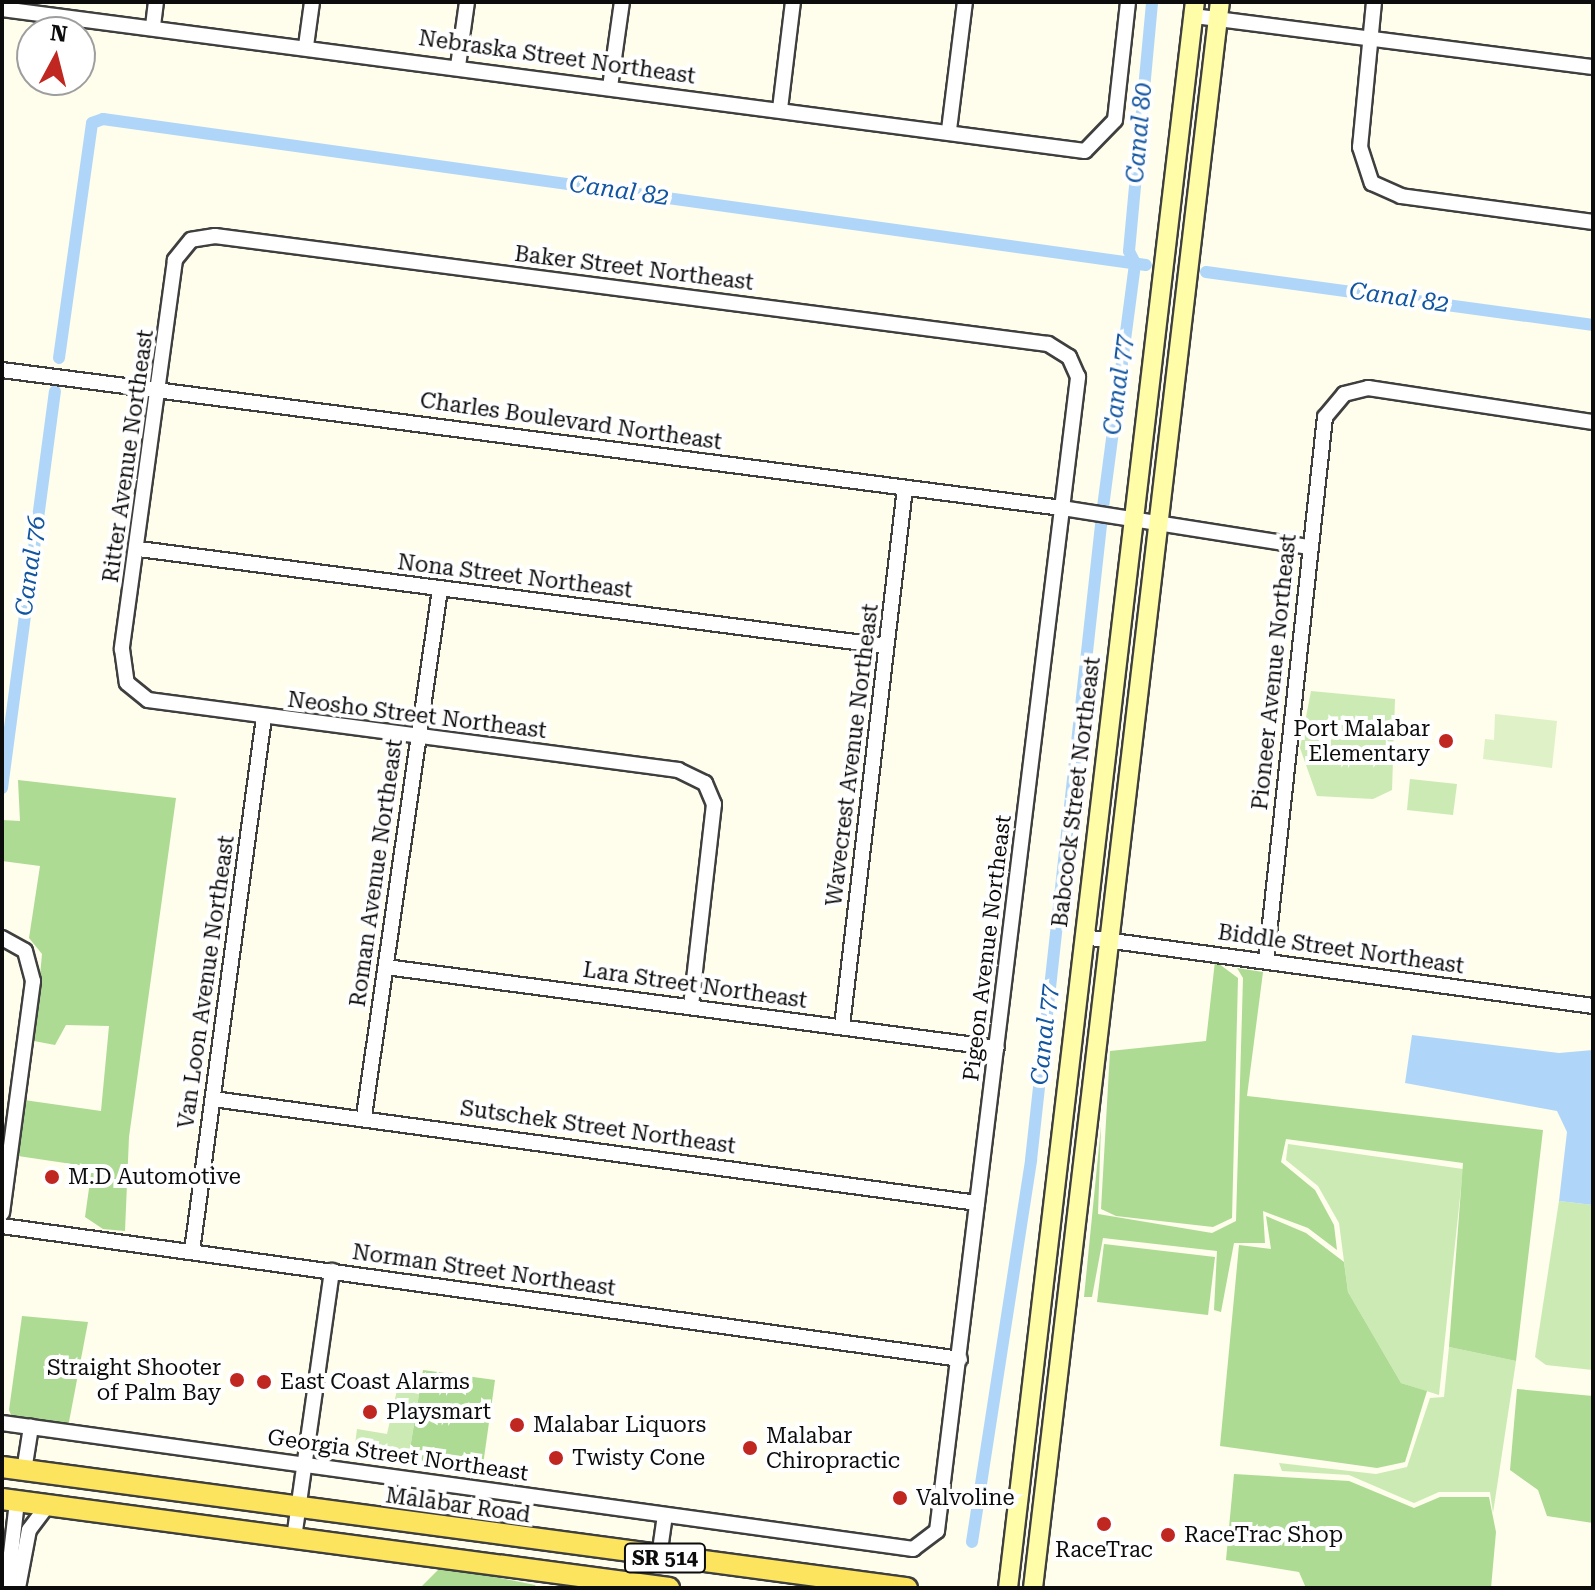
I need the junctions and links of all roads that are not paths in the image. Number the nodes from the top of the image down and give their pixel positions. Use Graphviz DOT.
graph roads {
  1 [pos="156,2"];
  2 [pos="312,2"];
  3 [pos="467,2"];
  4 [pos="622,2"];
  5 [pos="793,2"];
  6 [pos="965,2"];
  7 [pos="1128,2"];
  8 [pos="1374,2"];
  9 [pos="2,9"];
  10 [pos="1194,9"];
  11 [pos="1219,11"];
  12 [pos="153,26"];
  13 [pos="1370,37"];
  14 [pos="306,46"];
  15 [pos="458,66"];
  16 [pos="1593,67"];
  17 [pos="610,87"];
  18 [pos="780,109"];
  19 [pos="949,130"];
  20 [pos="1593,222"];
  21 [pos="191,240"];
  22 [pos="1069,357"];
  23 [pos="2,370"];
  24 [pos="163,388"];
  25 [pos="1593,422"];
  26 [pos="905,488"];
  27 [pos="1062,508"];
  28 [pos="1133,522"];
  29 [pos="1157,525"];
  30 [pos="1309,547"];
  31 [pos="139,549"];
  32 [pos="440,589"];
  33 [pos="886,646"];
  34 [pos="127,683"];
  35 [pos="264,717"];
  36 [pos="417,738"];
  37 [pos="1083,937"];
  38 [pos="2,938"];
  39 [pos="1107,940"];
  40 [pos="1266,961"];
  41 [pos="386,967"];
  42 [pos="691,1006"];
  43 [pos="1593,1006"];
  44 [pos="842,1026"];
  45 [pos="997,1048"];
  46 [pos="213,1099"];
  47 [pos="364,1116"];
  48 [pos="1056,1182"];
  49 [pos="977,1203"];
  50 [pos="2,1213"];
  51 [pos="1077,1218"];
  52 [pos="2,1226"];
  53 [pos="192,1251"];
  54 [pos="332,1271"];
  55 [pos="960,1359"];
  56 [pos="2,1423"];
  57 [pos="31,1427"];
  58 [pos="308,1465"];
  59 [pos="2,1467"];
  60 [pos="24,1471"];
  61 [pos="67,1477"];
  62 [pos="9,1500"];
  63 [pos="48,1505"];
  64 [pos="301,1508"];
  65 [pos="665,1515"];
  66 [pos="294,1538"];
  67 [pos="929,1544"];
  68 [pos="659,1557"];
  69 [pos="607,1580"];
  70 [pos="7,1588"];
  71 [pos="18,1588"];
  72 [pos="669,1588"];
  73 [pos="907,1588"];
  74 [pos="1008,1588"];
  75 [pos="1033,1588"];
  1 -- 12 [label="street"];
  2 -- 14 [label="street"];
  3 -- 15 [label="street"];
  4 -- 17 [label="street"];
  5 -- 18 [label="street"];
  6 -- 19 [label="street"];
  7 -- 19 [label="street, Nebraska Street Northeast"];
  8 -- 13 [label="street"];
  9 -- 12 [label="street, Nebraska Street Northeast"];
  10 -- 11 [label="street"];
  10 -- 28 [label="main road, Babcock Street Northeast"];
  11 -- 13 [label="street"];
  11 -- 29 [label="main road"];
  12 -- 14 [label="street, Nebraska Street Northeast"];
  13 -- 16 [label="street"];
  13 -- 20 [label="street"];
  14 -- 15 [label="street, Nebraska Street Northeast"];
  15 -- 17 [label="street, Nebraska Street Northeast"];
  17 -- 18 [label="street, Nebraska Street Northeast"];
  18 -- 19 [label="street, Nebraska Street Northeast"];
  21 -- 22 [label="street, Baker Street Northeast"];
  21 -- 24 [label="street, Ritter Avenue Northeast"];
  22 -- 27 [label="street, Pigeon Avenue Northeast"];
  23 -- 24 [label="street, Charles Boulevard Northeast"];
  24 -- 26 [label="street, Charles Boulevard Northeast"];
  24 -- 31 [label="street, Ritter Avenue Northeast"];
  25 -- 30 [label="street, Pioneer Avenue Northeast"];
  26 -- 27 [label="street, Charles Boulevard Northeast"];
  26 -- 33 [label="street, Wavecrest Avenue Northeast"];
  27 -- 28 [label="street, Charles Boulevard Northeast"];
  27 -- 45 [label="street, Pigeon Avenue Northeast"];
  28 -- 29 [label="street, Charles Boulevard Northeast"];
  28 -- 37 [label="main road, Babcock Street Northeast"];
  29 -- 30 [label="street, Charles Boulevard Northeast"];
  29 -- 39 [label="main road"];
  30 -- 40 [label="street, Pioneer Avenue Northeast"];
  31 -- 32 [label="street, Nona Street Northeast"];
  31 -- 34 [label="street, Ritter Avenue Northeast"];
  32 -- 33 [label="street, Nona Street Northeast"];
  32 -- 36 [label="street, Roman Avenue Northeast"];
  33 -- 44 [label="street, Wavecrest Avenue Northeast"];
  34 -- 35 [label="street, Neosho Street Northeast"];
  35 -- 36 [label="street, Neosho Street Northeast"];
  35 -- 46 [label="street, Van Loon Avenue Northeast"];
  36 -- 41 [label="street, Roman Avenue Northeast"];
  36 -- 42 [label="street, Neosho Street Northeast"];
  37 -- 39 [label="street, Biddle Street Northeast"];
  37 -- 48 [label="main road, Babcock Street Northeast"];
  38 -- 50 [label="street"];
  39 -- 40 [label="street, Biddle Street Northeast"];
  39 -- 51 [label="main road"];
  40 -- 43 [label="street, Biddle Street Northeast"];
  41 -- 42 [label="street, Lara Street Northeast"];
  41 -- 47 [label="street, Roman Avenue Northeast"];
  42 -- 44 [label="street, Lara Street Northeast"];
  44 -- 45 [label="street, Lara Street Northeast"];
  45 -- 49 [label="street, Pigeon Avenue Northeast"];
  46 -- 47 [label="street, Sutschek Street Northeast"];
  46 -- 53 [label="street, Van Loon Avenue Northeast"];
  47 -- 49 [label="street, Sutschek Street Northeast"];
  48 -- 51 [label="main road"];
  48 -- 74 [label="main road, Babcock Street Northeast"];
  49 -- 55 [label="street, Pigeon Avenue Northeast"];
  51 -- 75 [label="main road"];
  52 -- 53 [label="street, Norman Street Northeast"];
  53 -- 54 [label="street, Norman Street Northeast"];
  54 -- 55 [label="street, Norman Street Northeast"];
  54 -- 58 [label="street"];
  55 -- 67 [label="street, Pigeon Avenue Northeast"];
  56 -- 57 [label="street, Georgia Street Northeast"];
  57 -- 58 [label="street, Georgia Street Northeast"];
  57 -- 60 [label="street"];
  58 -- 64 [label="street"];
  58 -- 65 [label="street, Georgia Street Northeast"];
  59 -- 60 [label="main road, Malabar Road / SR 514"];
  60 -- 61 [label="main road, Malabar Road / SR 514"];
  61 -- 62 [label="main road"];
  61 -- 64 [label="main road, Malabar Road / SR 514"];
  62 -- 63 [label="main road, SR 514"];
  62 -- 70 [label="street"];
  63 -- 66 [label="main road, SR 514"];
  63 -- 71 [label="street"];
  64 -- 66 [label="street"];
  64 -- 68 [label="main road, Malabar Road / SR 514"];
  65 -- 67 [label="street, Georgia Street Northeast"];
  65 -- 68 [label="street"];
  66 -- 69 [label="main road, SR 514"];
  68 -- 69 [label="main road"];
  68 -- 73 [label="main road, Malabar Road / SR 514"];
  69 -- 72 [label="main road, SR 514"];
}
